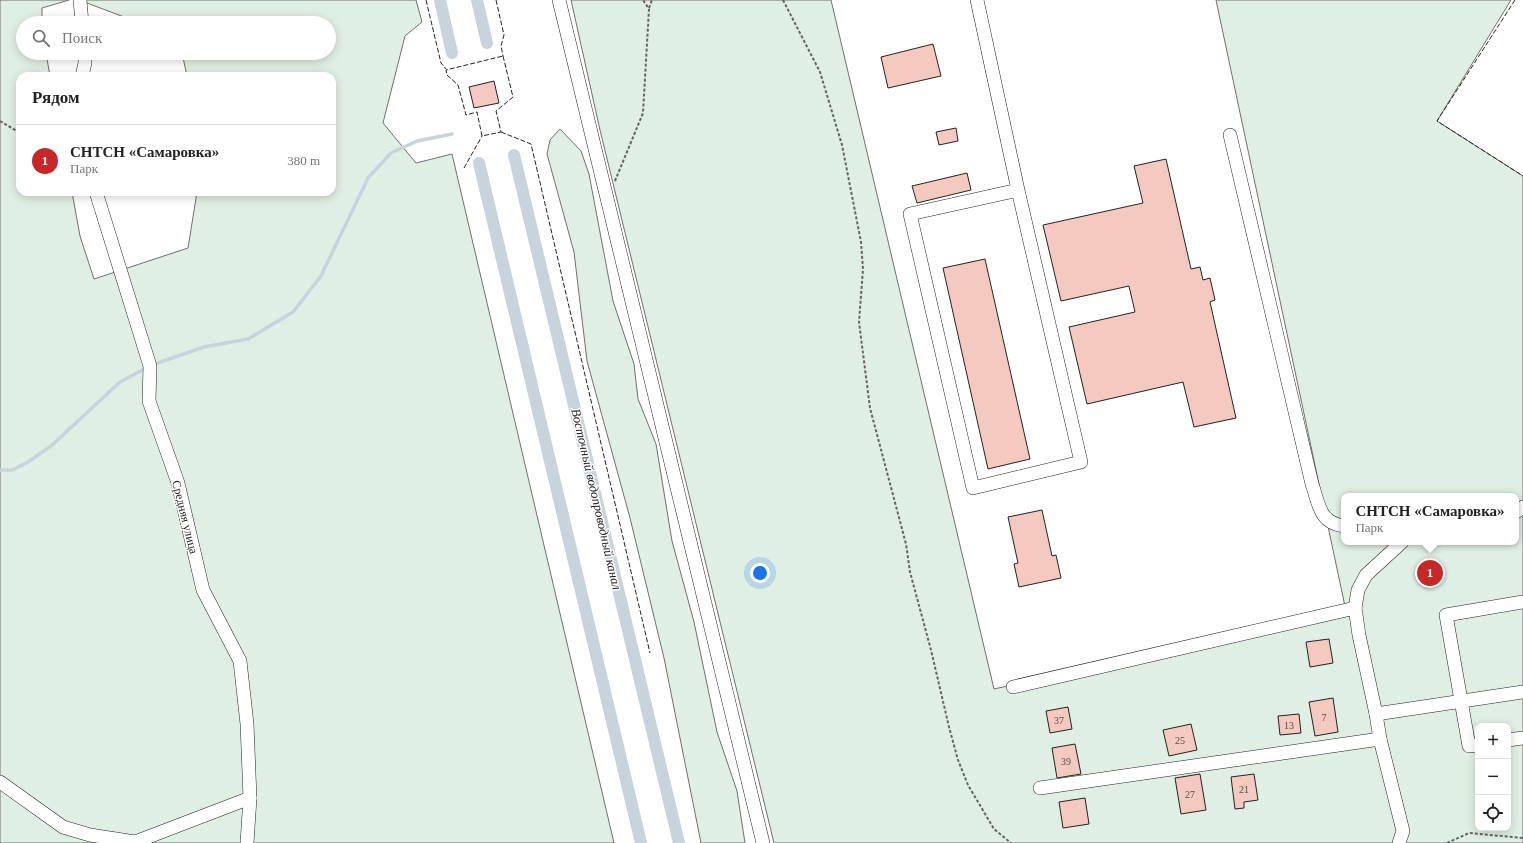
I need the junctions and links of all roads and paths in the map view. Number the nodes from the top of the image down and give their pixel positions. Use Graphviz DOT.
graph roads {
  1 [pos="80,0"];
  2 [pos="559,0"];
  3 [pos="643,0"];
  4 [pos="652,0"];
  5 [pos="783,0"];
  6 [pos="977,0"];
  7 [pos="649,9"];
  8 [pos="81,16"];
  9 [pos="85,60"];
  10 [pos="83,72"];
  11 [pos="0,121"];
  12 [pos="16,131"];
  13 [pos="1230,135"];
  14 [pos="1018,190"];
  15 [pos="97,196"];
  16 [pos="607,202"];
  17 [pos="1341,525"];
  18 [pos="1399,545"];
  19 [pos="1523,602"];
  20 [pos="1355,608"];
  21 [pos="1013,687"];
  22 [pos="1523,692"];
  23 [pos="1461,701"];
  24 [pos="1376,714"];
  25 [pos="1523,738"];
  26 [pos="1380,739"];
  27 [pos="1511,740"];
  28 [pos="1475,745"];
  29 [pos="0,782"];
  30 [pos="1040,788"];
  31 [pos="250,798"];
  32 [pos="1523,838"];
  33 [pos="247,843"];
  34 [pos="763,843"];
  35 [pos="1011,843"];
  36 [pos="1400,843"];
  37 [pos="1447,843"];
  1 -- 8 [label="street"];
  2 -- 16 [label="street"];
  3 -- 7 [label="path"];
  4 -- 7 [label="path"];
  5 -- 35 [label="path"];
  6 -- 14 [label="street"];
  7 -- 16 [label="path"];
  9 -- 10 [label="street"];
  11 -- 12 [label="path"];
  13 -- 17 [label="street"];
  14 -- 14 [label="street"];
  15 -- 31 [label="street, Средняя улица"];
  16 -- 34 [label="street"];
  18 -- 20 [label="street"];
  19 -- 23 [label="street"];
  20 -- 21 [label="street"];
  20 -- 24 [label="street"];
  22 -- 23 [label="street"];
  23 -- 24 [label="street"];
  23 -- 28 [label="street"];
  24 -- 26 [label="street"];
  25 -- 27 [label="street"];
  26 -- 30 [label="street"];
  26 -- 36 [label="street"];
  29 -- 31 [label="street"];
  31 -- 33 [label="street, Средняя улица"];
  32 -- 37 [label="path"];
}
